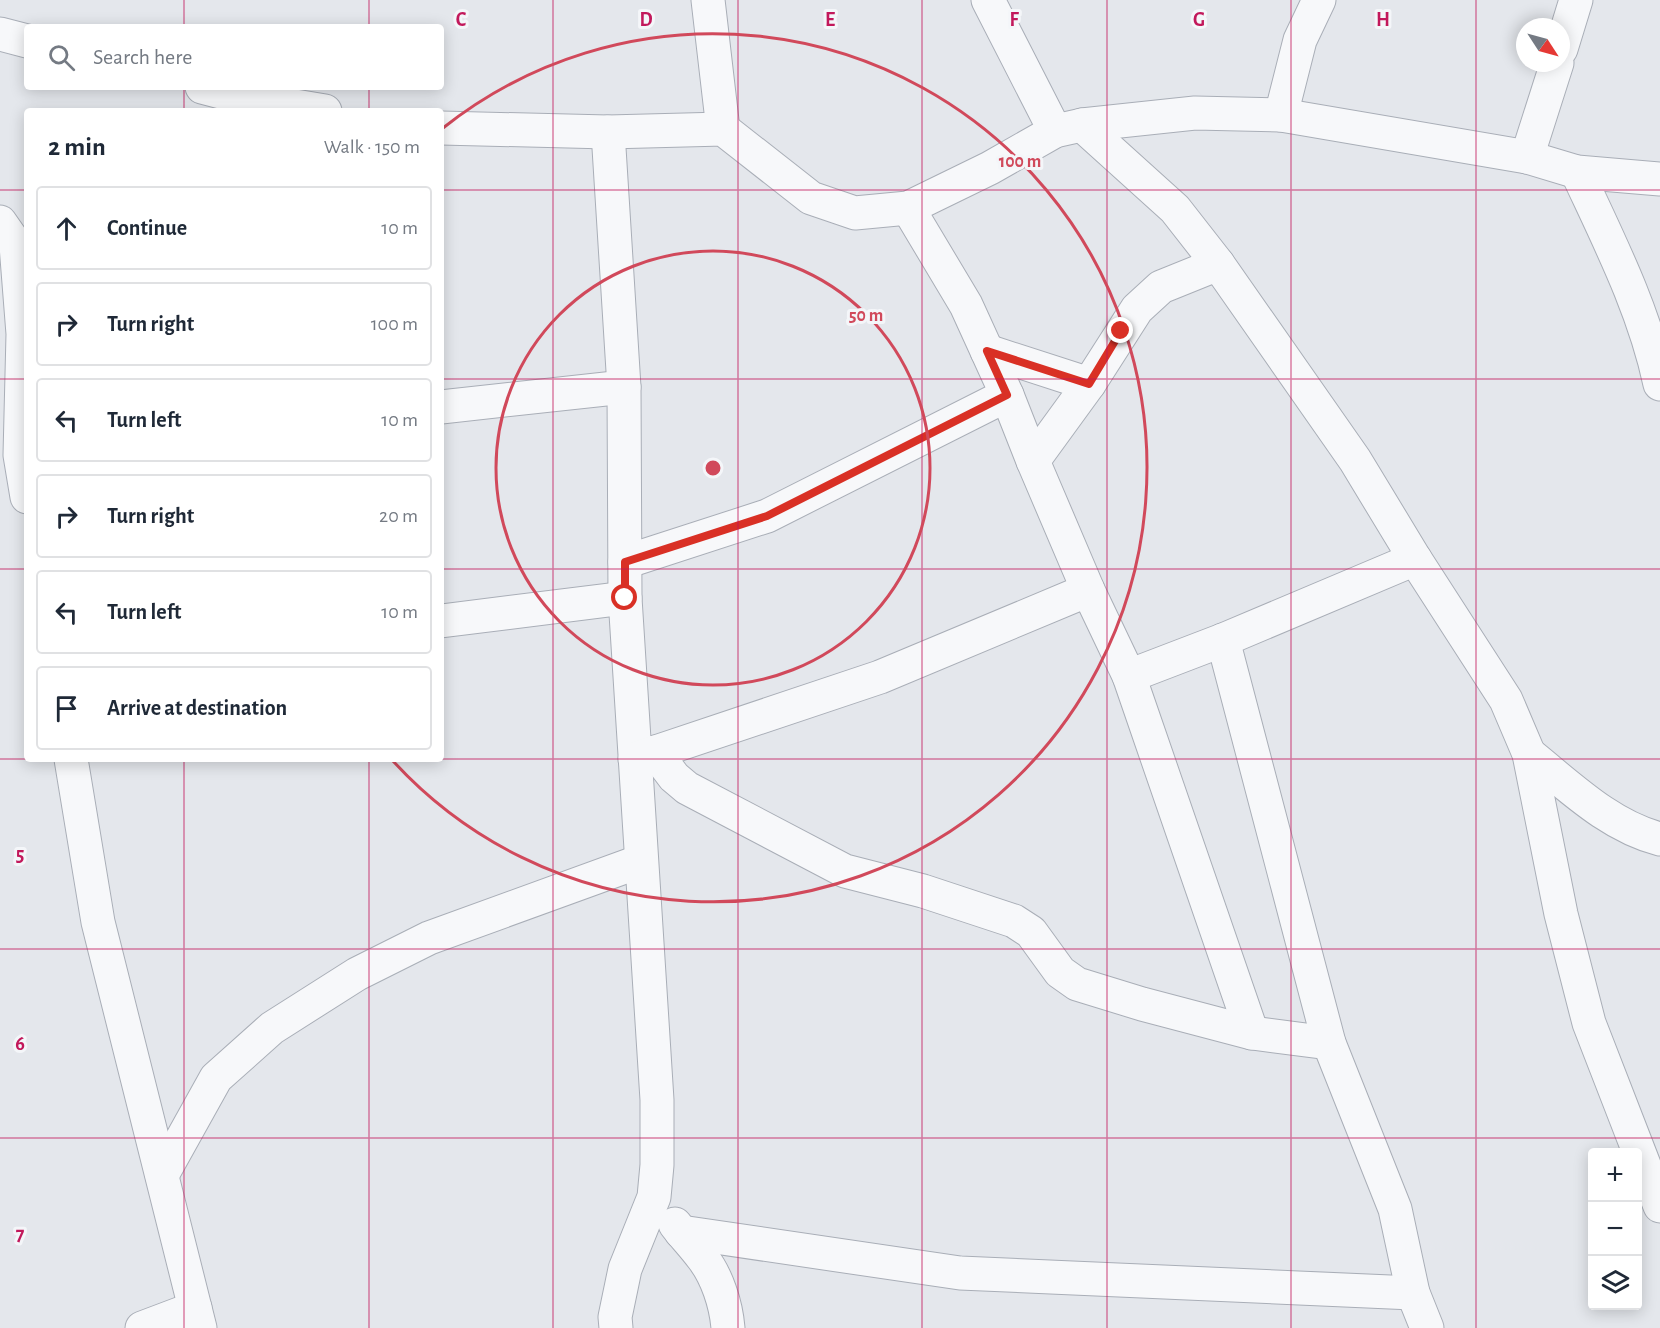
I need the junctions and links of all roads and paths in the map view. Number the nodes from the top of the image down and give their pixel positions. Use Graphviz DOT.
graph roads {
  1 [pos="708,0"];
  2 [pos="988,0"];
  3 [pos="1319,0"];
  4 [pos="1576,0"];
  5 [pos="1570,20"];
  6 [pos="0,34"];
  7 [pos="24,40"];
  8 [pos="1554,72"];
  9 [pos="209,90"];
  10 [pos="240,104"];
  11 [pos="289,108"];
  12 [pos="1281,115"];
  13 [pos="444,128"];
  14 [pos="1069,128"];
  15 [pos="723,129"];
  16 [pos="608,132"];
  17 [pos="1527,157"];
  18 [pos="1577,172"];
  19 [pos="1660,179"];
  20 [pos="908,208"];
  21 [pos="14,238"];
  22 [pos="1218,264"];
  23 [pos="987,351"];
  24 [pos="1089,384"];
  25 [pos="1660,384"];
  26 [pos="624,387"];
  27 [pos="1007,395"];
  28 [pos="444,407"];
  29 [pos="24,455"];
  30 [pos="1033,461"];
  31 [pos="1415,560"];
  32 [pos="625,562"];
  33 [pos="1088,590"];
  34 [pos="625,598"];
  35 [pos="444,621"];
  36 [pos="1223,640"];
  37 [pos="1129,676"];
  38 [pos="1529,754"];
  39 [pos="645,755"];
  40 [pos="71,762"];
  41 [pos="1660,839"];
  42 [pos="641,861"];
  43 [pos="1252,1033"];
  44 [pos="1329,1043"];
  45 [pos="162,1175"];
  46 [pos="654,1197"];
  47 [pos="1660,1206"];
  48 [pos="681,1232"];
  49 [pos="1413,1293"];
  50 [pos="197,1318"];
  51 [pos="142,1328"];
  52 [pos="616,1328"];
  53 [pos="728,1328"];
  54 [pos="1428,1328"];
  1 -- 15 [label="street"];
  2 -- 14 [label="street"];
  3 -- 12 [label="street"];
  4 -- 5 [label="street"];
  6 -- 7 [label="street"];
  8 -- 17 [label="street"];
  9 -- 10 [label="street"];
  10 -- 11 [label="street"];
  12 -- 14 [label="street"];
  12 -- 17 [label="street"];
  13 -- 16 [label="street"];
  14 -- 20 [label="street"];
  14 -- 22 [label="street"];
  15 -- 16 [label="street"];
  15 -- 20 [label="street"];
  16 -- 26 [label="street"];
  17 -- 18 [label="street"];
  18 -- 19 [label="street"];
  18 -- 25 [label="street"];
  20 -- 23 [label="street"];
  21 -- 29 [label="street"];
  22 -- 24 [label="street"];
  22 -- 31 [label="street"];
  23 -- 24 [label="street"];
  23 -- 27 [label="street"];
  24 -- 30 [label="street"];
  26 -- 28 [label="street"];
  26 -- 32 [label="street"];
  27 -- 30 [label="street"];
  27 -- 32 [label="street"];
  30 -- 33 [label="street"];
  31 -- 36 [label="street"];
  31 -- 38 [label="street"];
  32 -- 34 [label="street"];
  33 -- 37 [label="street"];
  33 -- 39 [label="street"];
  34 -- 35 [label="street"];
  34 -- 39 [label="street"];
  36 -- 37 [label="street"];
  36 -- 44 [label="street"];
  37 -- 43 [label="street"];
  38 -- 41 [label="street"];
  38 -- 47 [label="street"];
  39 -- 42 [label="street"];
  39 -- 43 [label="street"];
  40 -- 45 [label="street"];
  42 -- 45 [label="street"];
  42 -- 46 [label="street"];
  43 -- 44 [label="street"];
  44 -- 49 [label="street"];
  45 -- 50 [label="street"];
  46 -- 48 [label="street"];
  46 -- 52 [label="street"];
  48 -- 49 [label="street"];
  48 -- 53 [label="street"];
  49 -- 54 [label="street"];
  50 -- 51 [label="street"];
}
